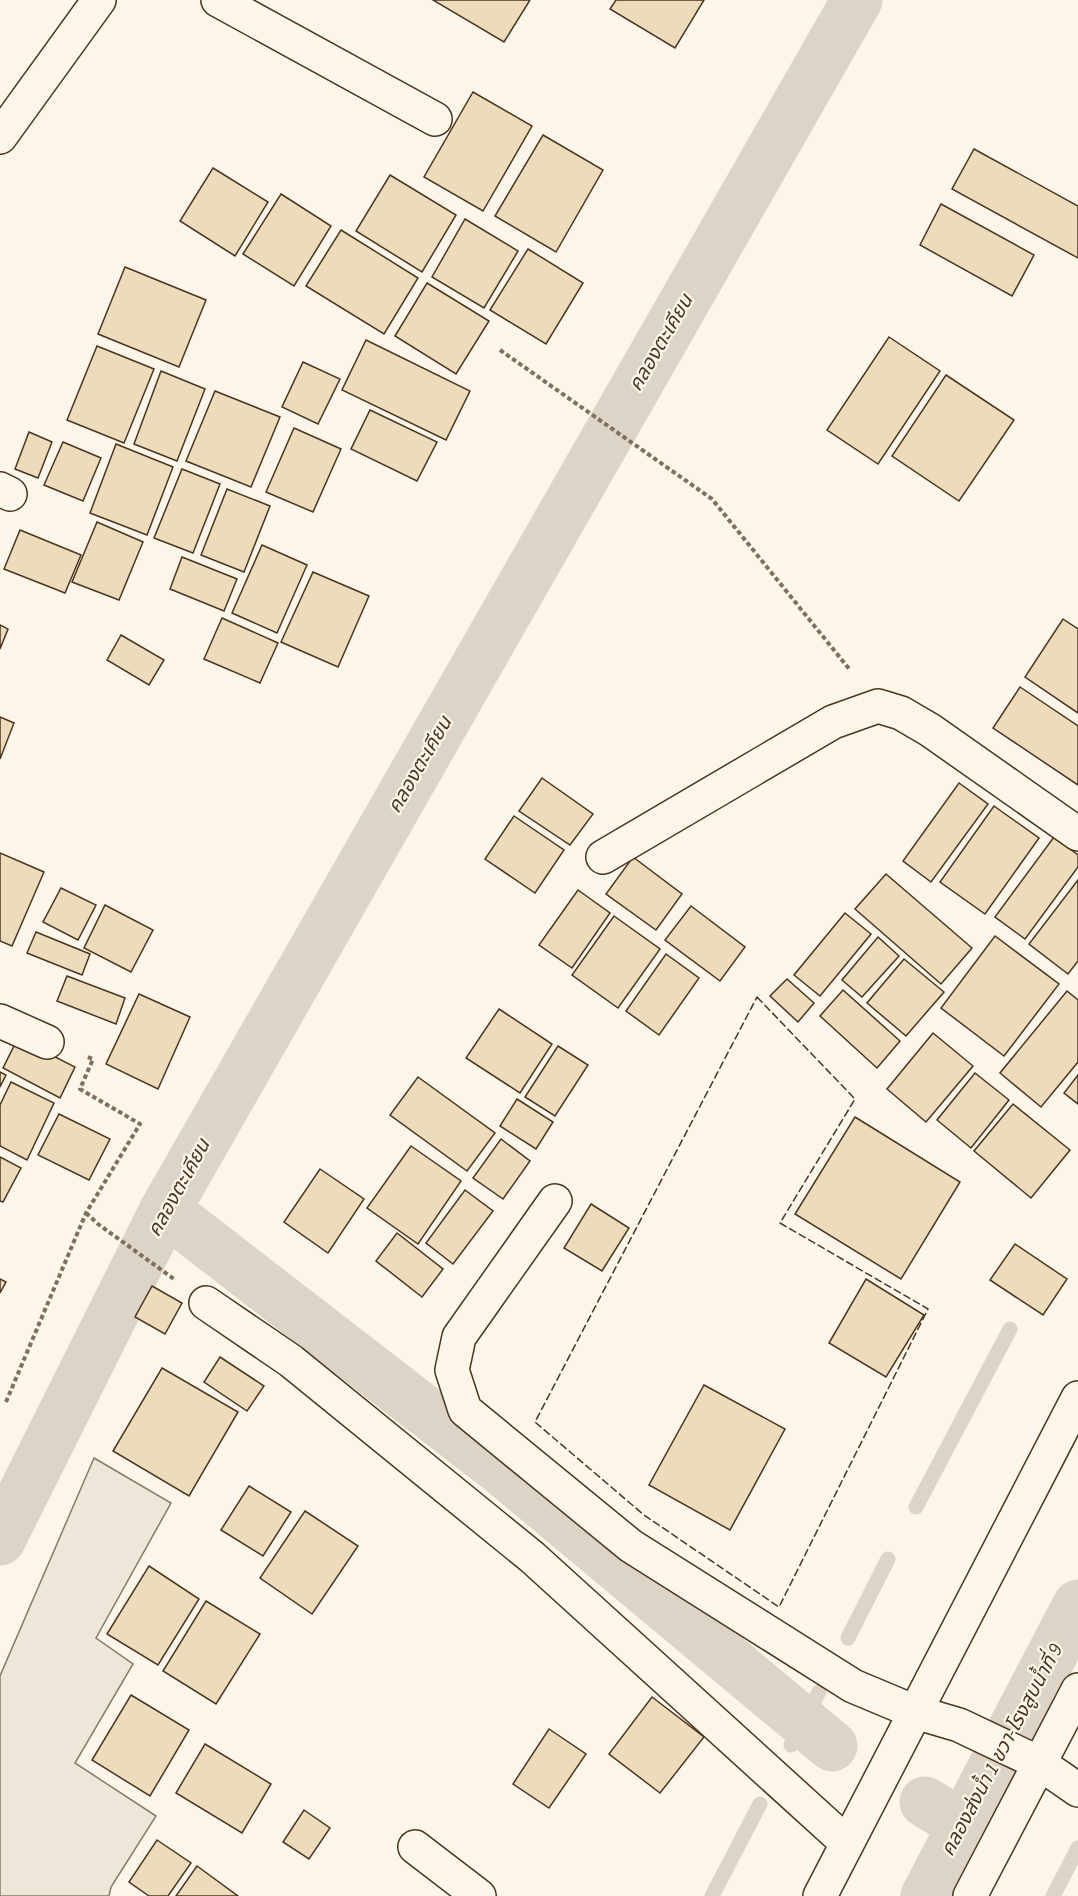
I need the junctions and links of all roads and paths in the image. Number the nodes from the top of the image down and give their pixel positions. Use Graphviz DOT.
graph roads {
  1 [pos="99,0"];
  2 [pos="218,0"];
  3 [pos="435,119"];
  4 [pos="0,137"];
  5 [pos="500,350"];
  6 [pos="878,706"];
  7 [pos="1078,834"];
  8 [pos="603,857"];
  9 [pos="0,1021"];
  10 [pos="47,1042"];
  11 [pos="555,1201"];
  12 [pos="86,1213"];
  13 [pos="179,1283"];
  14 [pos="206,1303"];
  15 [pos="1078,1398"];
  16 [pos="6,1402"];
  17 [pos="1078,1690"];
  18 [pos="915,1712"];
  19 [pos="1030,1758"];
  20 [pos="1078,1790"];
  21 [pos="847,1843"];
  22 [pos="415,1847"];
  23 [pos="480,1896"];
  24 [pos="820,1896"];
  25 [pos="970,1896"];
  1 -- 4 [label="street"];
  2 -- 3 [label="street"];
  5 -- 6 [label="path"];
  6 -- 7 [label="street"];
  6 -- 8 [label="street"];
  9 -- 10 [label="street"];
  10 -- 12 [label="path"];
  11 -- 18 [label="street"];
  12 -- 13 [label="path"];
  12 -- 16 [label="path"];
  14 -- 21 [label="street"];
  15 -- 18 [label="street"];
  17 -- 19 [label="street"];
  18 -- 19 [label="street"];
  18 -- 21 [label="street"];
  19 -- 20 [label="street"];
  19 -- 25 [label="street"];
  21 -- 24 [label="street"];
  22 -- 23 [label="street"];
}
